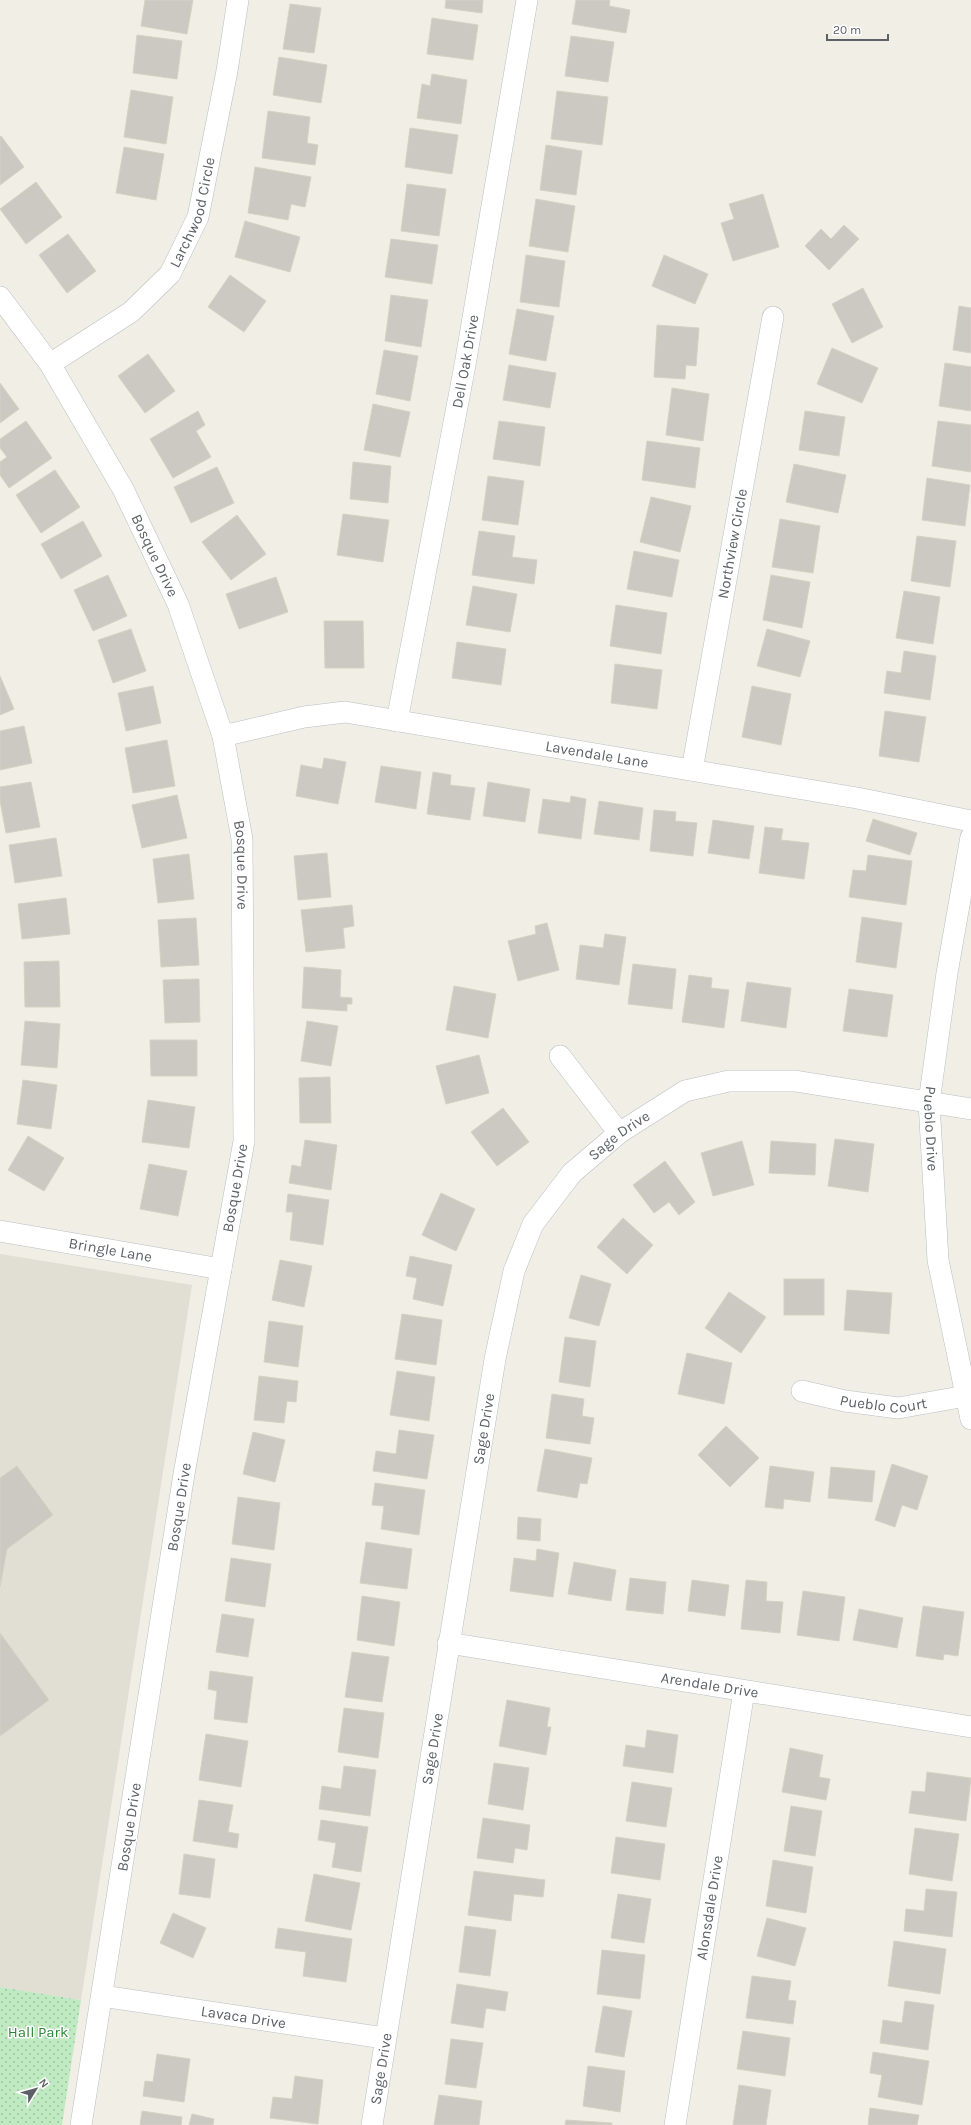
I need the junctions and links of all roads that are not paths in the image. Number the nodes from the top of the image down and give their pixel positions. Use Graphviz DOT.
graph roads {
  1 [pos="238,0"];
  2 [pos="527,0"];
  3 [pos="0,298"];
  4 [pos="773,317"];
  5 [pos="50,364"];
  6 [pos="398,721"];
  7 [pos="223,736"];
  8 [pos="692,770"];
  9 [pos="971,821"];
  10 [pos="971,837"];
  11 [pos="560,1056"];
  12 [pos="929,1102"];
  13 [pos="971,1108"];
  14 [pos="619,1133"];
  15 [pos="0,1231"];
  16 [pos="220,1269"];
  17 [pos="802,1390"];
  18 [pos="966,1396"];
  19 [pos="971,1419"];
  20 [pos="448,1643"];
  21 [pos="744,1691"];
  22 [pos="971,1727"];
  23 [pos="102,1996"];
  24 [pos="384,2038"];
  25 [pos="81,2125"];
  26 [pos="372,2125"];
  27 [pos="675,2125"];
  1 -- 5 [label="street, Larchwood Circle"];
  2 -- 6 [label="street, Dell Oak Drive"];
  3 -- 5 [label="street, Bosque Drive"];
  4 -- 8 [label="street, Northview Circle"];
  5 -- 7 [label="street, Bosque Drive"];
  6 -- 7 [label="street, Lavendale Lane"];
  6 -- 8 [label="street, Lavendale Lane"];
  7 -- 16 [label="street, Bosque Drive"];
  8 -- 9 [label="street, Lavendale Lane"];
  10 -- 12 [label="street, Pueblo Drive"];
  11 -- 14 [label="street"];
  12 -- 13 [label="street, Sage Drive"];
  12 -- 14 [label="street, Sage Drive"];
  12 -- 18 [label="street, Pueblo Drive"];
  14 -- 20 [label="street, Sage Drive"];
  15 -- 16 [label="street, Bringle Lane"];
  16 -- 23 [label="street, Bosque Drive"];
  17 -- 18 [label="street, Pueblo Court"];
  18 -- 19 [label="street, Pueblo Drive"];
  20 -- 21 [label="street, Arendale Drive"];
  20 -- 24 [label="street, Sage Drive"];
  21 -- 22 [label="street, Arendale Drive"];
  21 -- 27 [label="street, Alonsdale Drive"];
  23 -- 24 [label="street, Lavaca Drive"];
  23 -- 25 [label="street, Bosque Drive"];
  24 -- 26 [label="street, Sage Drive"];
}
